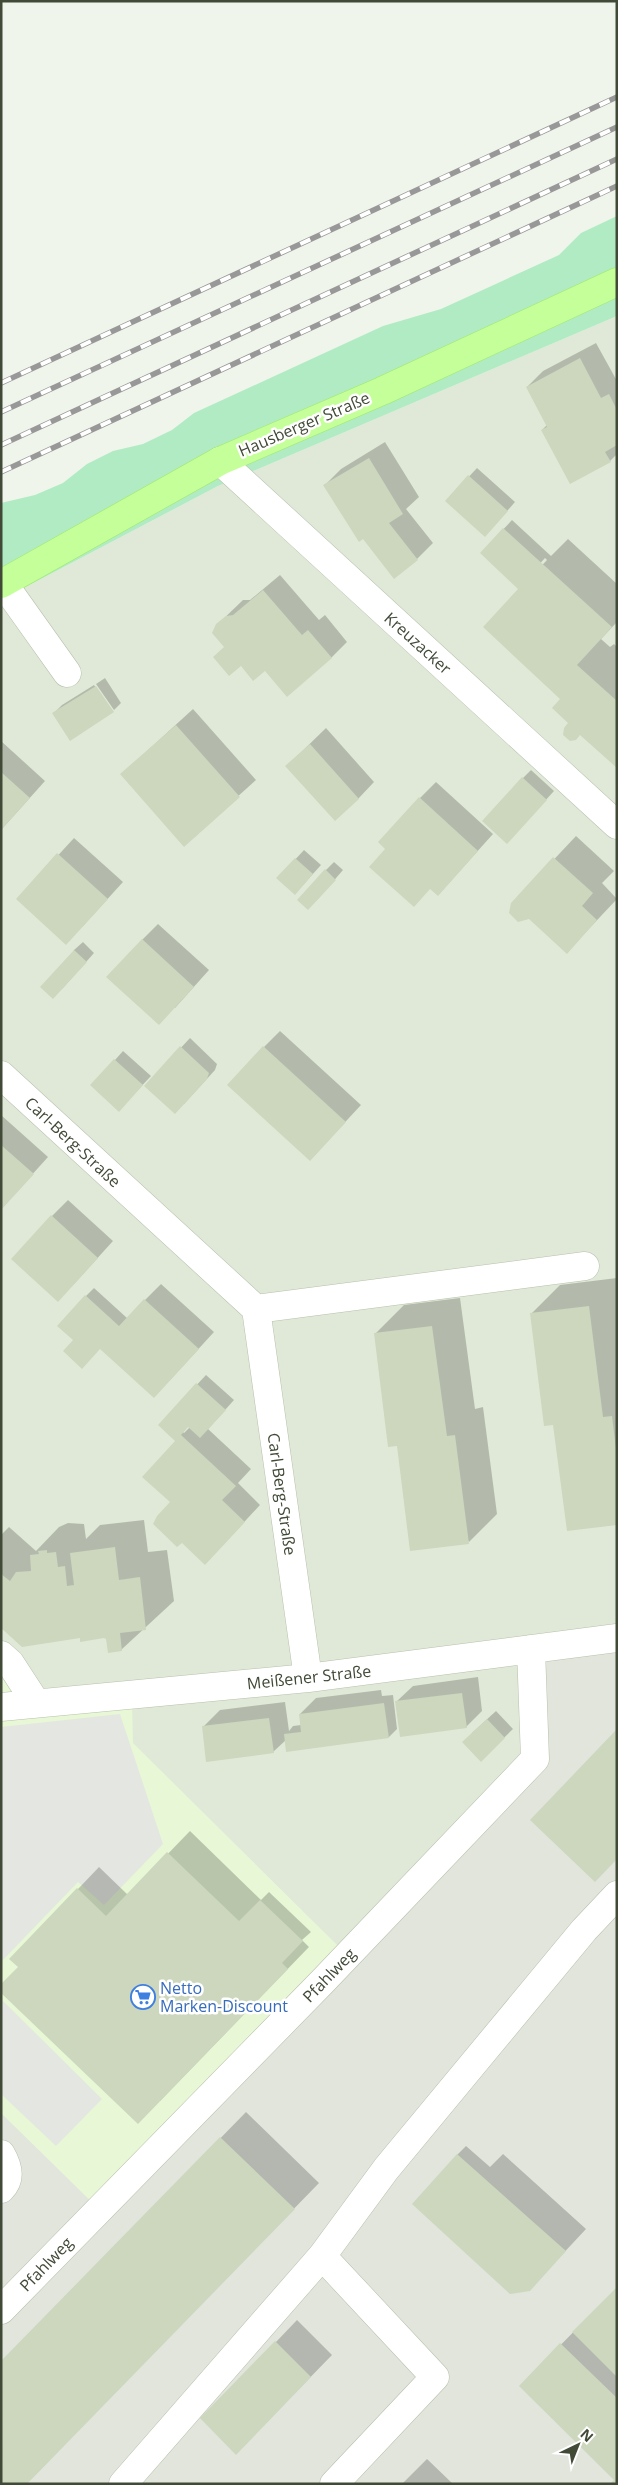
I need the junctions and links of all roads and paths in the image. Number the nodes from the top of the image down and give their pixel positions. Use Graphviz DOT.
graph roads {
  1 [pos="617,282"];
  2 [pos="220,461"];
  3 [pos="2,584"];
  4 [pos="67,673"];
  5 [pos="617,825"];
  6 [pos="1,1075"];
  7 [pos="585,1266"];
  8 [pos="256,1309"];
  9 [pos="617,1638"];
  10 [pos="531,1649"];
  11 [pos="1,1655"];
  12 [pos="308,1678"];
  13 [pos="36,1703"];
  14 [pos="1,1708"];
  15 [pos="617,1895"];
  16 [pos="1,2154"];
  17 [pos="1,2189"];
  18 [pos="322,2256"];
  19 [pos="1,2310"];
  20 [pos="122,2484"];
  21 [pos="334,2484"];
  1 -- 2 [label="main road, Hausberger Straße"];
  2 -- 3 [label="main road, Hausberger Straße"];
  2 -- 5 [label="street, Kreuzacker"];
  3 -- 4 [label="street"];
  6 -- 8 [label="street, Carl-Berg-Straße"];
  7 -- 8 [label="street"];
  8 -- 12 [label="street, Carl-Berg-Straße"];
  9 -- 10 [label="street, Meißener Straße"];
  10 -- 12 [label="street, Meißener Straße"];
  10 -- 19 [label="street, Pfahlweg"];
  11 -- 13 [label="street"];
  12 -- 13 [label="street, Meißener Straße"];
  13 -- 14 [label="street, Meißener Straße"];
  15 -- 18 [label="street"];
  16 -- 17 [label="street"];
  18 -- 20 [label="street"];
  18 -- 21 [label="street"];
}
